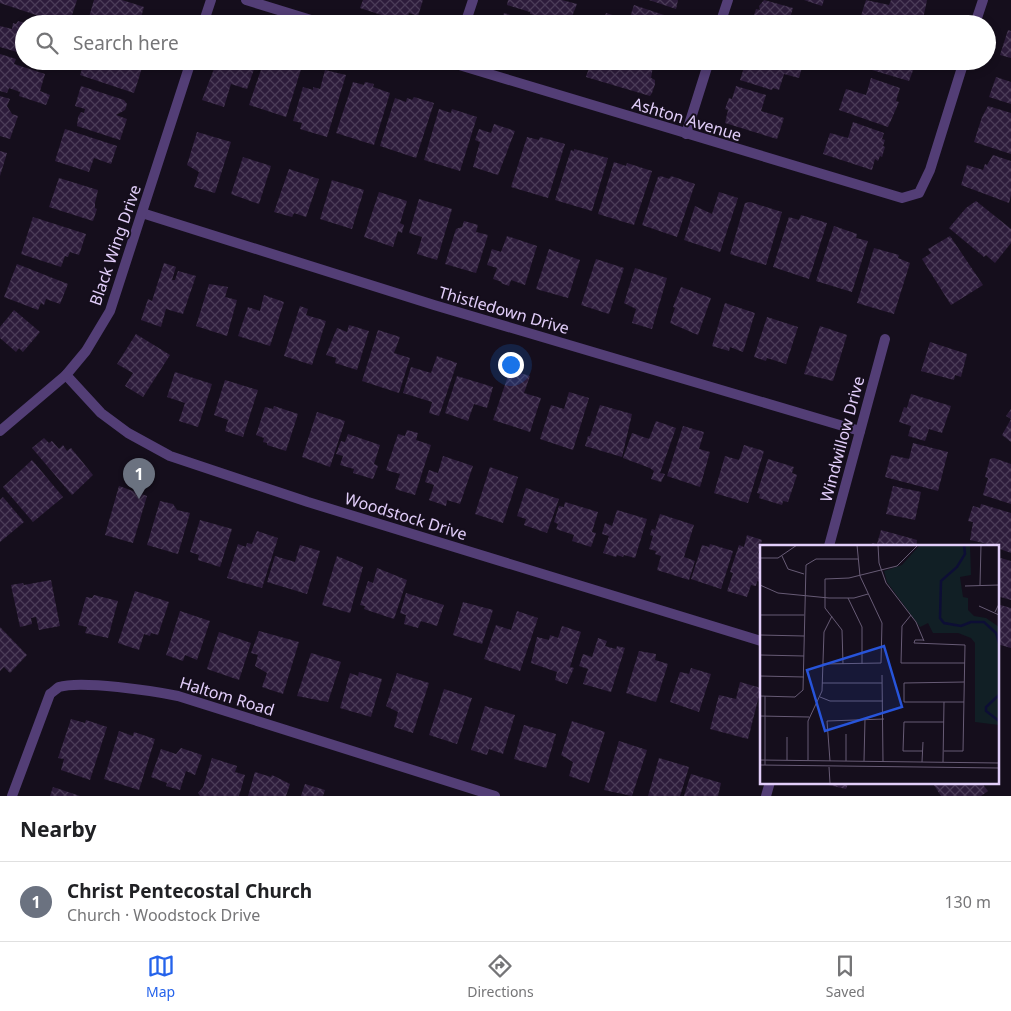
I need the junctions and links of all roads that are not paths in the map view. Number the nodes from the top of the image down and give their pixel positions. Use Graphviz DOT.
graph roads {
  1 [pos="211,0"];
  2 [pos="246,0"];
  3 [pos="473,0"];
  4 [pos="728,0"];
  5 [pos="983,0"];
  6 [pos="206,15"];
  7 [pos="295,15"];
  8 [pos="468,15"];
  9 [pos="723,15"];
  10 [pos="979,15"];
  11 [pos="188,70"];
  12 [pos="477,70"];
  13 [pos="706,70"];
  14 [pos="961,70"];
  15 [pos="686,134"];
  16 [pos="142,212"];
  17 [pos="885,339"];
  18 [pos="66,375"];
  19 [pos="0,431"];
  20 [pos="860,431"];
  21 [pos="829,545"];
  22 [pos="760,641"];
  23 [pos="12,796"];
  24 [pos="495,796"];
  1 -- 6 [label="street"];
  2 -- 7 [label="street"];
  3 -- 8 [label="street"];
  4 -- 9 [label="street"];
  5 -- 10 [label="street"];
  11 -- 16 [label="street, Black Wing Drive"];
  12 -- 15 [label="street, Ashton Avenue"];
  13 -- 15 [label="street"];
  14 -- 15 [label="street, Ashton Avenue"];
  16 -- 18 [label="street, Black Wing Drive"];
  16 -- 20 [label="street, Thistledown Drive"];
  17 -- 20 [label="street, Windwillow Drive"];
  18 -- 19 [label="street, Black Wing Drive"];
  18 -- 22 [label="street, Woodstock Drive"];
  20 -- 21 [label="street, Windwillow Drive"];
  23 -- 24 [label="street, Haltom Road"];
}
